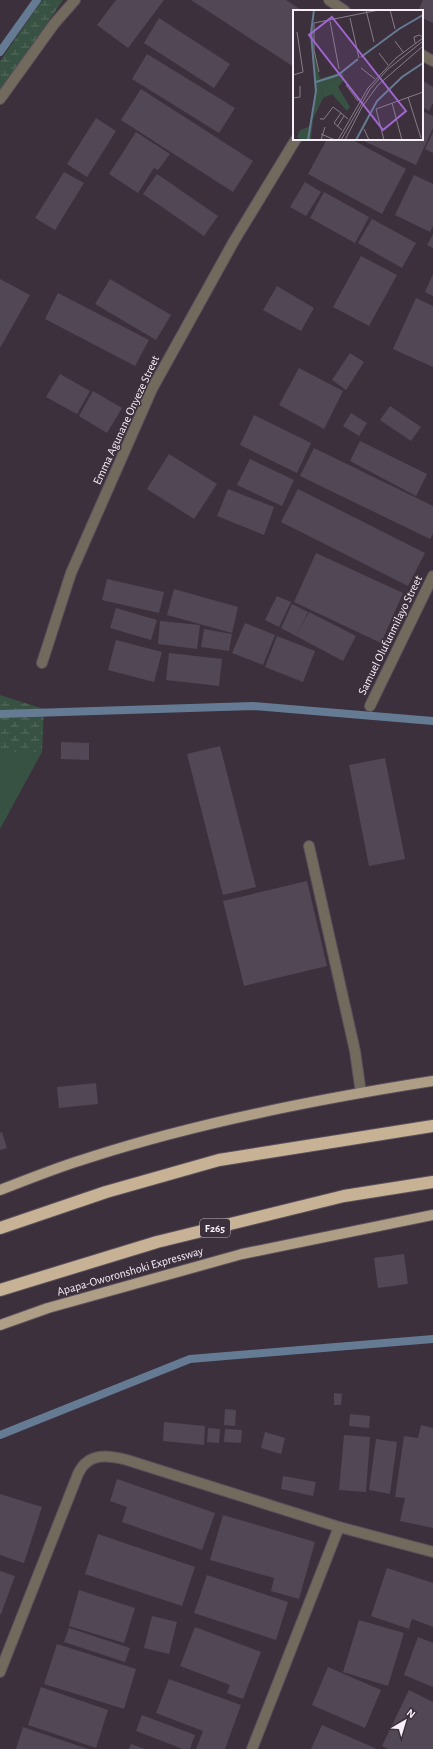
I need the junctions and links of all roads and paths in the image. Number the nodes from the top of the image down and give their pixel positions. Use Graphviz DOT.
graph roads {
  1 [pos="75,0"];
  2 [pos="329,0"];
  3 [pos="344,10"];
  4 [pos="423,56"];
  5 [pos="433,61"];
  6 [pos="0,99"];
  7 [pos="295,140"];
  8 [pos="433,576"];
  9 [pos="42,663"];
  10 [pos="370,706"];
  11 [pos="309,846"];
  12 [pos="433,1082"];
  13 [pos="361,1093"];
  14 [pos="433,1126"];
  15 [pos="433,1182"];
  16 [pos="0,1190"];
  17 [pos="433,1215"];
  18 [pos="0,1228"];
  19 [pos="0,1290"];
  20 [pos="0,1325"];
  21 [pos="339,1527"];
  22 [pos="433,1552"];
  23 [pos="0,1672"];
  24 [pos="252,1749"];
  1 -- 6 [label="street"];
  2 -- 3 [label="street"];
  4 -- 5 [label="street"];
  7 -- 9 [label="street, Emma Agunane Onyeze Street"];
  8 -- 10 [label="street, Samuel Olufunmilayo Street"];
  11 -- 13 [label="street"];
  12 -- 13 [label="main road"];
  13 -- 16 [label="main road"];
  14 -- 18 [label="highway"];
  15 -- 19 [label="highway, Apapa-Oworonshoki Expressway / F265"];
  17 -- 20 [label="main road, Apapa-Oworonshoki Expressway"];
  21 -- 22 [label="street"];
  21 -- 23 [label="street"];
  21 -- 24 [label="street"];
}
